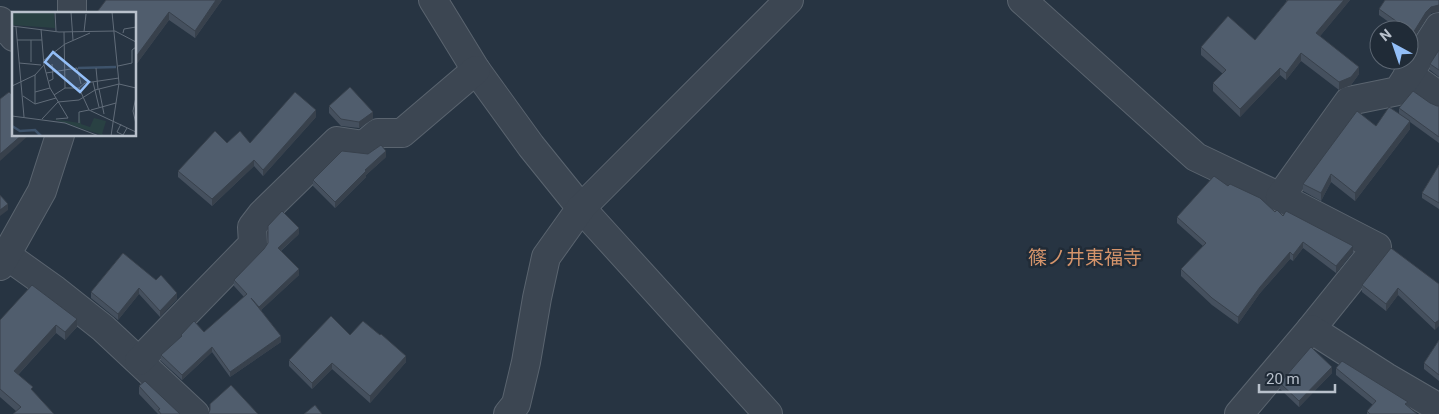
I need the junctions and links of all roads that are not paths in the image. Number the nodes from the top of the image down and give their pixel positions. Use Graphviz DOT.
graph roads {
  1 [pos="433,0"];
  2 [pos="790,0"];
  3 [pos="1022,0"];
  4 [pos="0,21"];
  5 [pos="1439,27"];
  6 [pos="12,35"];
  7 [pos="476,70"];
  8 [pos="1408,74"];
  9 [pos="1439,96"];
  10 [pos="60,136"];
  11 [pos="1280,197"];
  12 [pos="581,208"];
  13 [pos="3,261"];
  14 [pos="1312,329"];
  15 [pos="139,361"];
  16 [pos="1439,408"];
  17 [pos="195,414"];
  18 [pos="508,414"];
  19 [pos="768,414"];
  20 [pos="1239,414"];
  1 -- 7 [label="street"];
  2 -- 12 [label="street"];
  3 -- 11 [label="street"];
  4 -- 6 [label="street"];
  5 -- 8 [label="street"];
  7 -- 12 [label="street"];
  7 -- 15 [label="street"];
  8 -- 9 [label="street"];
  8 -- 11 [label="street"];
  10 -- 13 [label="street"];
  11 -- 14 [label="street"];
  12 -- 18 [label="street"];
  12 -- 19 [label="street"];
  13 -- 15 [label="street"];
  14 -- 16 [label="street"];
  14 -- 20 [label="street"];
  15 -- 17 [label="street"];
}
